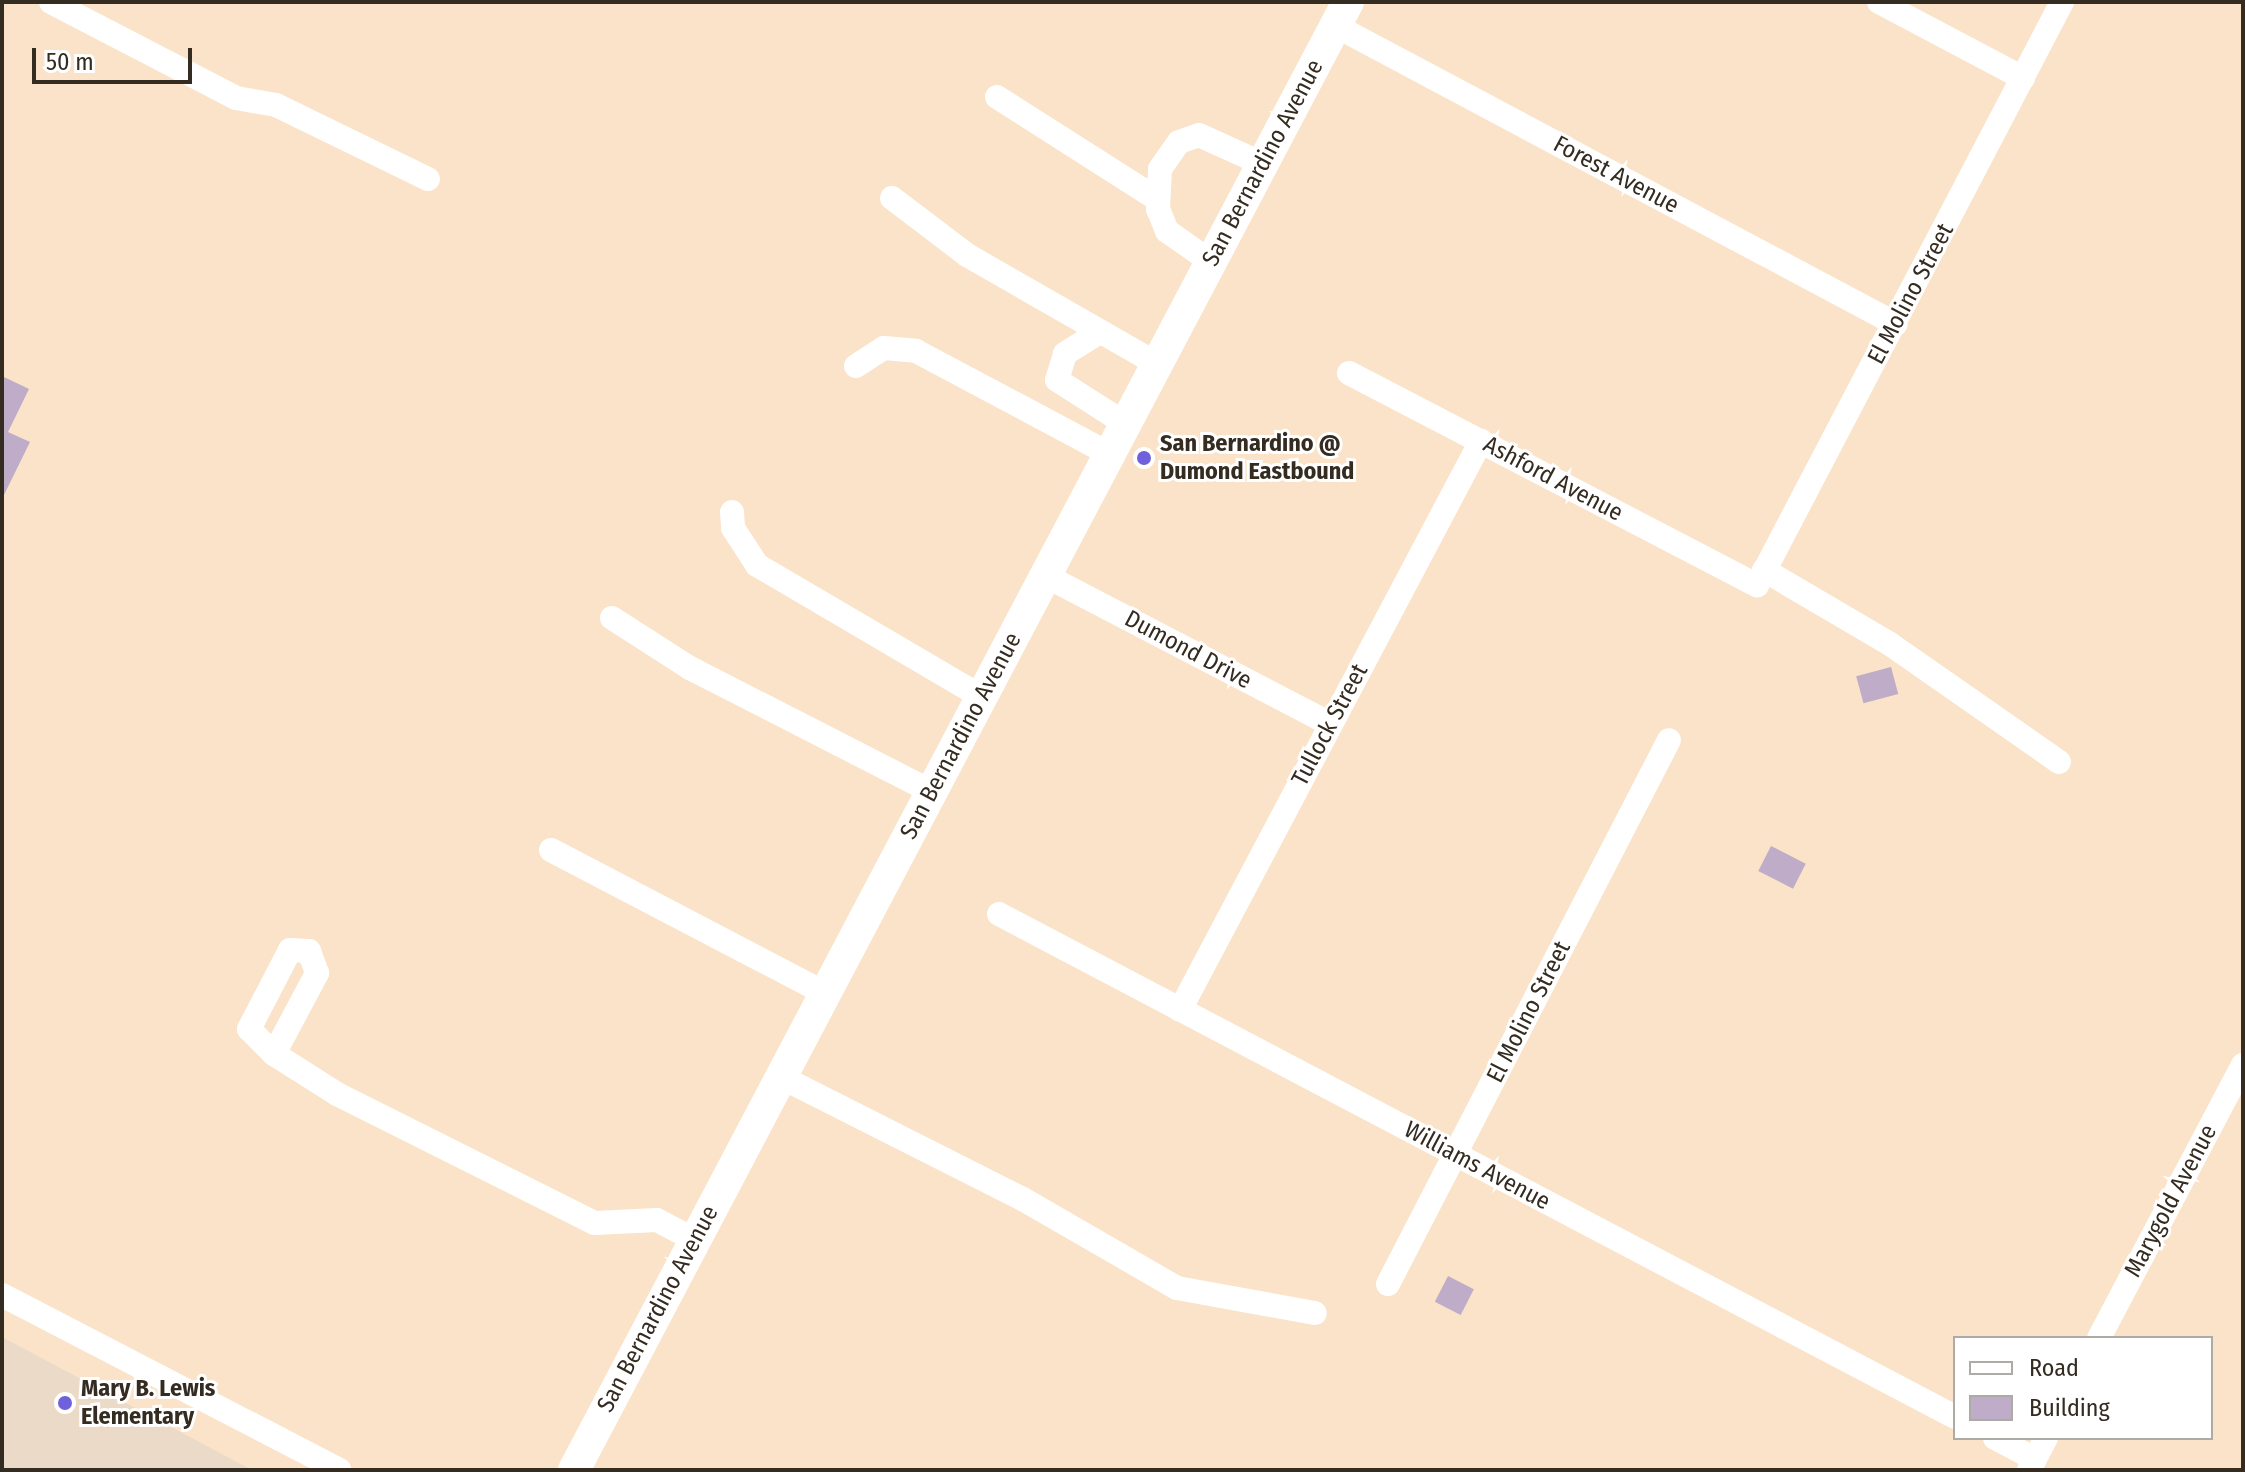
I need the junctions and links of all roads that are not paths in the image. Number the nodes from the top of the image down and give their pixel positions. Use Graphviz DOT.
graph roads {
  1 [pos="51,2"];
  2 [pos="1879,2"];
  3 [pos="2062,2"];
  4 [pos="1342,14"];
  5 [pos="2023,78"];
  6 [pos="997,97"];
  7 [pos="1263,164"];
  8 [pos="428,179"];
  9 [pos="892,198"];
  10 [pos="1157,199"];
  11 [pos="1211,262"];
  12 [pos="1896,324"];
  13 [pos="1098,333"];
  14 [pos="1157,364"];
  15 [pos="856,366"];
  16 [pos="1349,373"];
  17 [pos="1126,424"];
  18 [pos="1481,441"];
  19 [pos="1110,454"];
  20 [pos="732,512"];
  21 [pos="1046,576"];
  22 [pos="1760,577"];
  23 [pos="612,618"];
  24 [pos="982,697"];
  25 [pos="1330,724"];
  26 [pos="1669,740"];
  27 [pos="2059,762"];
  28 [pos="932,792"];
  29 [pos="551,850"];
  30 [pos="999,914"];
  31 [pos="826,994"];
  32 [pos="1180,1010"];
  33 [pos="274,1054"];
  34 [pos="2243,1065"];
  35 [pos="781,1077"];
  36 [pos="1456,1154"];
  37 [pos="695,1240"];
  38 [pos="1388,1284"];
  39 [pos="2,1295"];
  40 [pos="1315,1313"];
  41 [pos="2100,1336"];
  42 [pos="1953,1416"];
  43 [pos="2000,1440"];
  44 [pos="2037,1456"];
  45 [pos="305,1462"];
  46 [pos="339,1470"];
  47 [pos="574,1470"];
  1 -- 8 [label="street"];
  2 -- 5 [label="street"];
  3 -- 5 [label="street, El Molino Street"];
  4 -- 7 [label="main road, San Bernardino Avenue"];
  4 -- 12 [label="street, Forest Avenue"];
  5 -- 12 [label="street, El Molino Street"];
  6 -- 10 [label="street"];
  7 -- 10 [label="street"];
  7 -- 11 [label="main road, San Bernardino Avenue"];
  9 -- 13 [label="street"];
  10 -- 11 [label="street"];
  11 -- 14 [label="main road, San Bernardino Avenue"];
  12 -- 22 [label="street, El Molino Street"];
  13 -- 14 [label="street"];
  13 -- 17 [label="street"];
  14 -- 17 [label="main road, San Bernardino Avenue"];
  15 -- 19 [label="street"];
  16 -- 18 [label="street, Ashford Avenue"];
  17 -- 19 [label="main road, San Bernardino Avenue"];
  18 -- 22 [label="street, Ashford Avenue"];
  18 -- 25 [label="street, Tullock Street"];
  19 -- 21 [label="main road, San Bernardino Avenue"];
  20 -- 24 [label="street"];
  21 -- 24 [label="main road, San Bernardino Avenue"];
  21 -- 25 [label="street, Dumond Drive"];
  22 -- 27 [label="street, Ashford Avenue"];
  23 -- 28 [label="street"];
  24 -- 28 [label="main road, San Bernardino Avenue"];
  25 -- 32 [label="street, Tullock Street"];
  26 -- 36 [label="street, El Molino Street"];
  28 -- 31 [label="main road, San Bernardino Avenue"];
  29 -- 31 [label="street"];
  30 -- 32 [label="street, Williams Avenue"];
  31 -- 35 [label="main road, San Bernardino Avenue"];
  32 -- 36 [label="street, Williams Avenue"];
  33 -- 37 [label="street"];
  34 -- 41 [label="street, Marygold Avenue"];
  35 -- 37 [label="main road, San Bernardino Avenue"];
  35 -- 40 [label="street"];
  36 -- 38 [label="street, El Molino Street"];
  36 -- 42 [label="street, Williams Avenue"];
  37 -- 47 [label="main road, San Bernardino Avenue"];
  39 -- 45 [label="street"];
  43 -- 44 [label="street"];
  45 -- 46 [label="street"];
}
